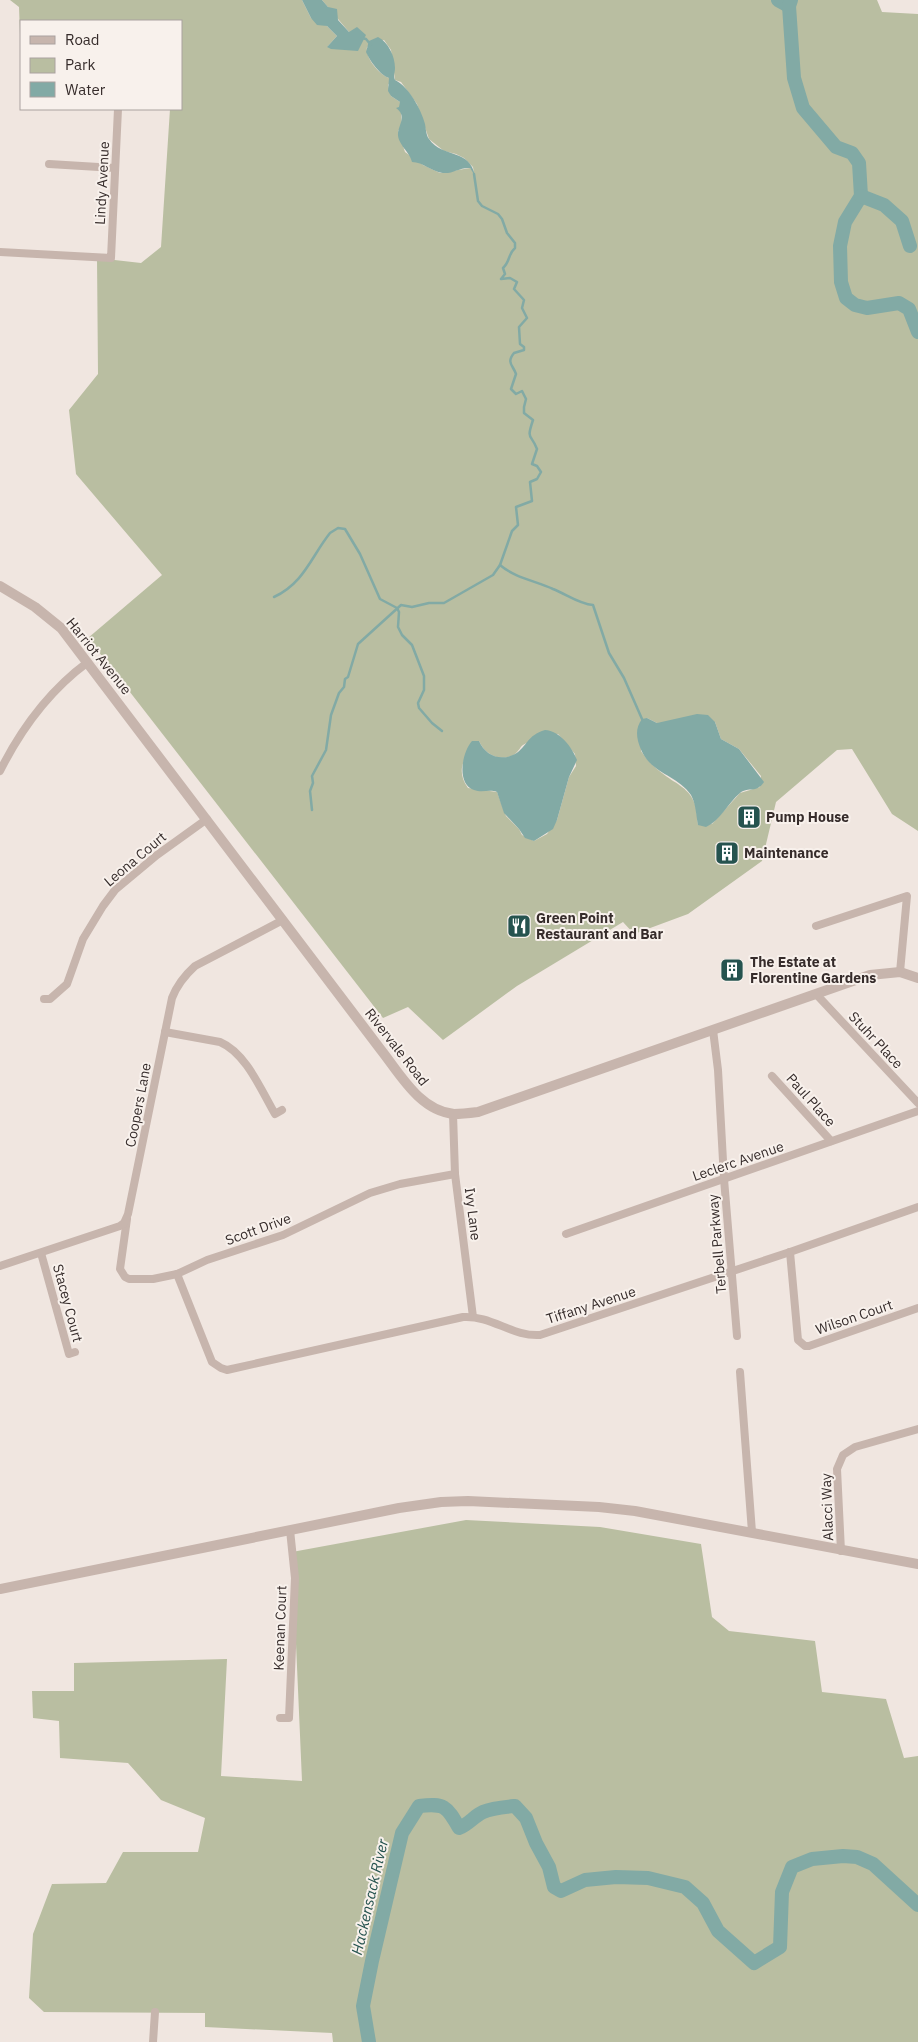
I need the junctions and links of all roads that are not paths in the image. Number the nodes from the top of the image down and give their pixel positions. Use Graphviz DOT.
graph roads {
  1 [pos="118,110"];
  2 [pos="49,164"];
  3 [pos="115,168"];
  4 [pos="0,252"];
  5 [pos="0,586"];
  6 [pos="88,662"];
  7 [pos="126,711"];
  8 [pos="0,771"];
  9 [pos="207,819"];
  10 [pos="283,920"];
  11 [pos="816,926"];
  12 [pos="900,972"];
  13 [pos="918,978"];
  14 [pos="816,994"];
  15 [pos="44,999"];
  16 [pos="713,1030"];
  17 [pos="165,1032"];
  18 [pos="772,1076"];
  19 [pos="918,1103"];
  20 [pos="282,1110"];
  21 [pos="918,1111"];
  22 [pos="453,1114"];
  23 [pos="831,1141"];
  24 [pos="455,1174"];
  25 [pos="724,1179"];
  26 [pos="918,1207"];
  27 [pos="127,1219"];
  28 [pos="566,1234"];
  29 [pos="790,1252"];
  30 [pos="41,1253"];
  31 [pos="0,1266"];
  32 [pos="732,1271"];
  33 [pos="178,1274"];
  34 [pos="918,1308"];
  35 [pos="473,1316"];
  36 [pos="737,1336"];
  37 [pos="75,1352"];
  38 [pos="740,1372"];
  39 [pos="918,1429"];
  40 [pos="290,1530"];
  41 [pos="752,1532"];
  42 [pos="841,1551"];
  43 [pos="918,1564"];
  44 [pos="0,1589"];
  45 [pos="280,1718"];
  46 [pos="155,2012"];
  47 [pos="153,2042"];
  1 -- 3 [label="street, Lindy Avenue"];
  2 -- 3 [label="street"];
  3 -- 4 [label="street, Lindy Avenue"];
  5 -- 6 [label="street, Harriot Avenue"];
  6 -- 7 [label="street, Harriot Avenue"];
  6 -- 8 [label="street"];
  7 -- 9 [label="street, Rivervale Road"];
  9 -- 10 [label="street, Rivervale Road"];
  9 -- 15 [label="street, Leona Court"];
  10 -- 17 [label="street, Coopers Lane"];
  10 -- 22 [label="street, Rivervale Road"];
  11 -- 12 [label="street"];
  12 -- 13 [label="street, Rivervale Road"];
  12 -- 14 [label="street, Rivervale Road"];
  14 -- 16 [label="street, Rivervale Road"];
  14 -- 19 [label="street, Stuhr Place"];
  16 -- 22 [label="street, Rivervale Road"];
  16 -- 25 [label="street, Terbell Parkway"];
  17 -- 20 [label="street"];
  17 -- 27 [label="street, Coopers Lane"];
  18 -- 23 [label="street, Paul Place"];
  21 -- 23 [label="street, Leclerc Avenue"];
  22 -- 24 [label="street, Ivy Lane"];
  23 -- 25 [label="street, Leclerc Avenue"];
  24 -- 33 [label="street, Scott Drive"];
  24 -- 35 [label="street, Ivy Lane"];
  25 -- 28 [label="street, Leclerc Avenue"];
  25 -- 32 [label="street, Terbell Parkway"];
  26 -- 29 [label="street, Tiffany Avenue"];
  27 -- 30 [label="street"];
  27 -- 33 [label="street, Scott Drive"];
  29 -- 32 [label="street, Tiffany Avenue"];
  29 -- 34 [label="street, Wilson Court"];
  30 -- 31 [label="street"];
  30 -- 37 [label="street, Stacey Court"];
  32 -- 35 [label="street, Tiffany Avenue"];
  32 -- 36 [label="street, Terbell Parkway"];
  33 -- 35 [label="street, Tiffany Avenue"];
  38 -- 41 [label="street"];
  39 -- 42 [label="street, Alacci Way"];
  40 -- 41 [label="street"];
  40 -- 44 [label="street"];
  40 -- 45 [label="street, Keenan Court"];
  41 -- 42 [label="street"];
  42 -- 43 [label="street"];
  46 -- 47 [label="street"];
}
